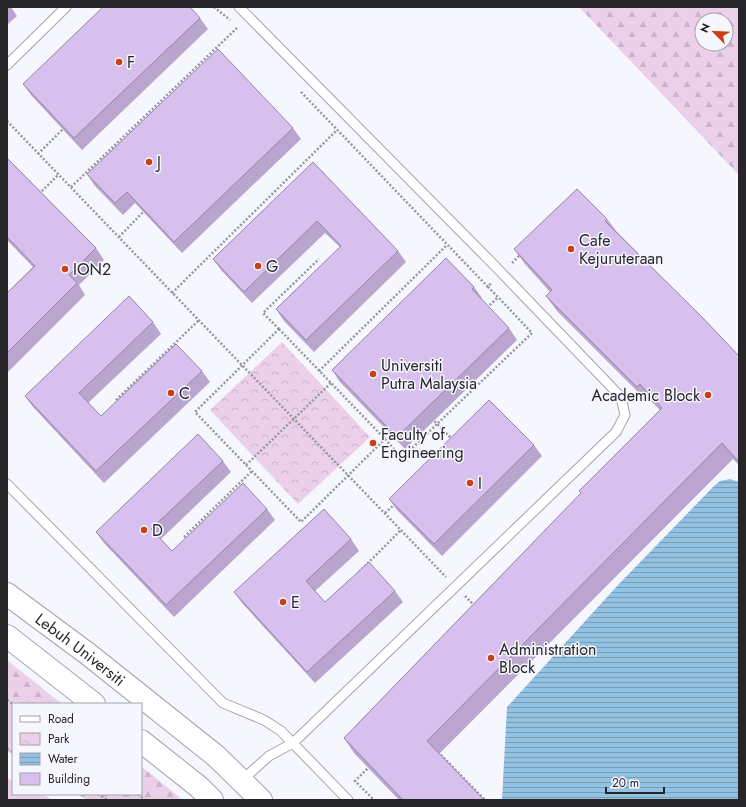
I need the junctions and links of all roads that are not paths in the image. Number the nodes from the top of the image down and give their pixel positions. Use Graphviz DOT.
graph roads {
  1 [pos="66,7"];
  2 [pos="239,7"];
  3 [pos="7,65"];
  4 [pos="7,484"];
  5 [pos="7,594"];
  6 [pos="7,636"];
  7 [pos="93,703"];
  8 [pos="142,742"];
  9 [pos="293,743"];
  10 [pos="241,781"];
  11 [pos="212,800"];
  12 [pos="221,800"];
  13 [pos="261,800"];
  14 [pos="348,800"];
  1 -- 3 [label="lane"];
  2 -- 9 [label="lane"];
  4 -- 9 [label="lane"];
  5 -- 10 [label="street, Lebuh Universiti"];
  6 -- 7 [label="street"];
  8 -- 11 [label="street"];
  9 -- 10 [label="lane"];
  9 -- 14 [label="lane"];
  10 -- 12 [label="street"];
  10 -- 13 [label="street, Lebuh Universiti"];
}
